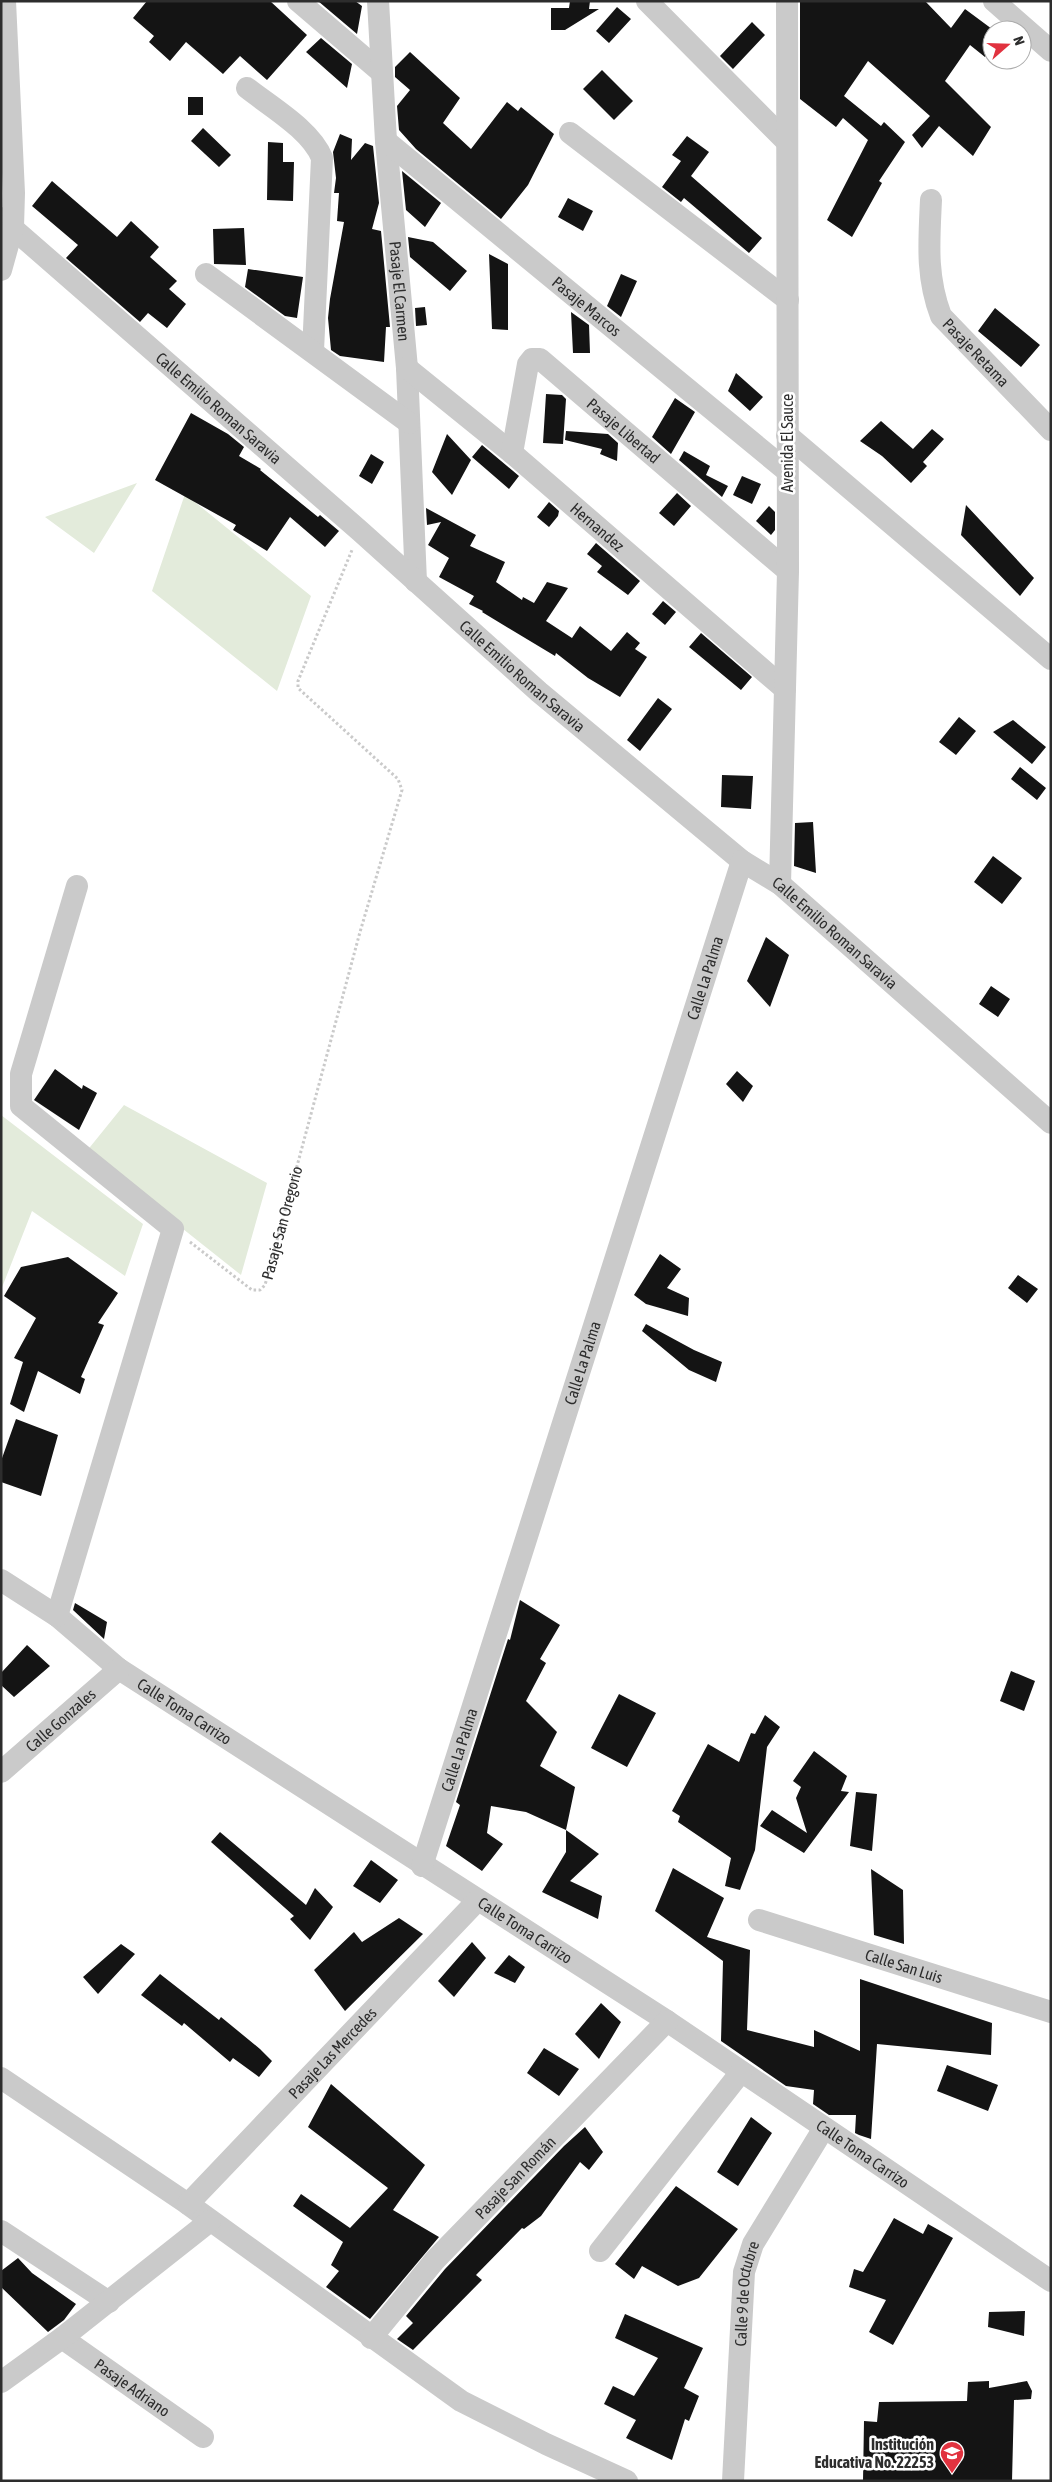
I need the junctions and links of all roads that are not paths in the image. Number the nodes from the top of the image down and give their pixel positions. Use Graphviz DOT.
graph roads {
  1 [pos="5,1"];
  2 [pos="298,1"];
  3 [pos="378,1"];
  4 [pos="648,1"];
  5 [pos="787,1"];
  6 [pos="994,1"];
  7 [pos="1051,51"];
  8 [pos="382,72"];
  9 [pos="247,88"];
  10 [pos="570,133"];
  11 [pos="386,141"];
  12 [pos="786,142"];
  13 [pos="931,200"];
  14 [pos="7,222"];
  15 [pos="1,270"];
  16 [pos="206,274"];
  17 [pos="788,300"];
  18 [pos="313,351"];
  19 [pos="407,368"];
  20 [pos="409,423"];
  21 [pos="1051,430"];
  22 [pos="787,436"];
  23 [pos="512,453"];
  24 [pos="787,471"];
  25 [pos="788,570"];
  26 [pos="416,582"];
  27 [pos="1051,659"];
  28 [pos="785,689"];
  29 [pos="742,861"];
  30 [pos="780,884"];
  31 [pos="77,886"];
  32 [pos="1051,1123"];
  33 [pos="1,1580"];
  34 [pos="57,1616"];
  35 [pos="119,1668"];
  36 [pos="1,1772"];
  37 [pos="422,1866"];
  38 [pos="476,1901"];
  39 [pos="758,1920"];
  40 [pos="1051,2012"];
  41 [pos="667,2021"];
  42 [pos="741,2072"];
  43 [pos="5,2085"];
  44 [pos="824,2128"];
  45 [pos="188,2204"];
  46 [pos="210,2221"];
  47 [pos="1,2231"];
  48 [pos="600,2251"];
  49 [pos="1051,2281"];
  50 [pos="108,2302"];
  51 [pos="62,2338"];
  52 [pos="371,2338"];
  53 [pos="1,2382"];
  54 [pos="203,2437"];
  55 [pos="624,2480"];
  56 [pos="733,2481"];
  1 -- 14 [label="street"];
  2 -- 8 [label="street"];
  3 -- 8 [label="street, Pasaje El Carmen"];
  4 -- 12 [label="street"];
  5 -- 12 [label="street, Avenida El Sauce"];
  6 -- 7 [label="street"];
  8 -- 11 [label="street, Pasaje El Carmen"];
  9 -- 18 [label="street"];
  10 -- 17 [label="street"];
  11 -- 19 [label="street, Pasaje El Carmen"];
  11 -- 24 [label="street, Pasaje Marcos"];
  12 -- 17 [label="street, Avenida El Sauce"];
  13 -- 21 [label="street, Pasaje Retama"];
  14 -- 15 [label="street"];
  14 -- 26 [label="street, Calle Emilio Roman Saravia"];
  16 -- 18 [label="street"];
  17 -- 22 [label="street, Avenida El Sauce"];
  18 -- 20 [label="street"];
  19 -- 20 [label="street, Pasaje El Carmen"];
  19 -- 23 [label="street, Hernandez"];
  20 -- 26 [label="street, Pasaje El Carmen"];
  22 -- 24 [label="street, Avenida El Sauce"];
  22 -- 27 [label="street"];
  23 -- 25 [label="street, Pasaje Libertad"];
  23 -- 28 [label="street, Hernandez"];
  24 -- 25 [label="street, Avenida El Sauce"];
  25 -- 28 [label="street, Avenida El Sauce"];
  26 -- 29 [label="street, Calle Emilio Roman Saravia"];
  28 -- 30 [label="street, Avenida El Sauce"];
  29 -- 30 [label="street, Calle Emilio Roman Saravia"];
  29 -- 37 [label="street, Calle La Palma"];
  30 -- 32 [label="street, Calle Emilio Roman Saravia"];
  31 -- 34 [label="street"];
  33 -- 34 [label="street, Calle Toma Carrizo"];
  34 -- 35 [label="street, Calle Toma Carrizo"];
  35 -- 36 [label="street, Calle Gonzales"];
  35 -- 37 [label="street, Calle Toma Carrizo"];
  37 -- 38 [label="street, Calle Toma Carrizo"];
  38 -- 41 [label="street, Calle Toma Carrizo"];
  38 -- 45 [label="street, Pasaje Las Mercedes"];
  39 -- 40 [label="street, Calle San Luis"];
  41 -- 42 [label="street, Calle Toma Carrizo"];
  41 -- 52 [label="street, Pasaje San Román"];
  42 -- 44 [label="street, Calle Toma Carrizo"];
  42 -- 48 [label="street"];
  43 -- 45 [label="street"];
  44 -- 49 [label="street, Calle Toma Carrizo"];
  44 -- 56 [label="street, Calle 9 de Octubre"];
  45 -- 46 [label="street"];
  46 -- 50 [label="street"];
  46 -- 52 [label="street"];
  47 -- 50 [label="street"];
  50 -- 51 [label="street"];
  51 -- 53 [label="street"];
  51 -- 54 [label="street, Pasaje Adriano"];
  52 -- 55 [label="street"];
}
